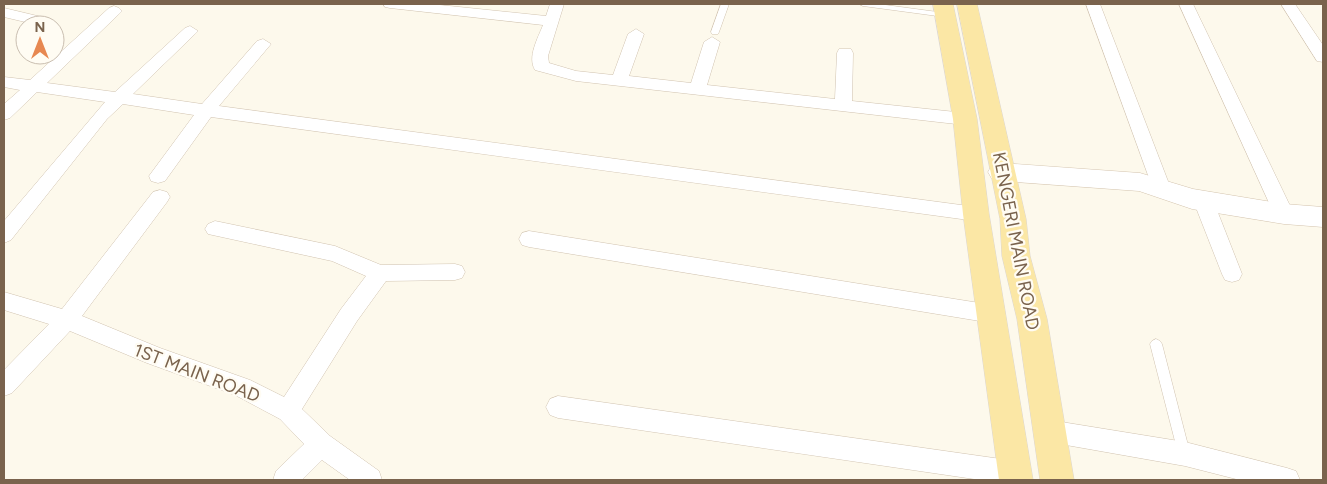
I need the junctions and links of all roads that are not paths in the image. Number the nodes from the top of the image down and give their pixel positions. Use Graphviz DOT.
graph roads {
  1 [pos="390,4"];
  2 [pos="556,4"];
  3 [pos="725,4"];
  4 [pos="863,4"];
  5 [pos="1093,4"];
  6 [pos="1186,4"];
  7 [pos="1288,4"];
  8 [pos="952,7"];
  9 [pos="114,11"];
  10 [pos="552,20"];
  11 [pos="190,31"];
  12 [pos="636,34"];
  13 [pos="1315,36"];
  14 [pos="713,37"];
  15 [pos="264,44"];
  16 [pos="845,53"];
  17 [pos="1323,57"];
  18 [pos="619,80"];
  19 [pos="4,82"];
  20 [pos="35,86"];
  21 [pos="698,89"];
  22 [pos="120,98"];
  23 [pos="843,105"];
  24 [pos="206,111"];
  25 [pos="4,114"];
  26 [pos="965,119"];
  27 [pos="1002,172"];
  28 [pos="1162,189"];
  29 [pos="1203,200"];
  30 [pos="976,214"];
  31 [pos="1284,214"];
  32 [pos="1323,217"];
  33 [pos="215,230"];
  34 [pos="4,234"];
  35 [pos="529,239"];
  36 [pos="455,272"];
  37 [pos="380,273"];
  38 [pos="1232,274"];
  39 [pos="4,301"];
  40 [pos="992,314"];
  41 [pos="66,320"];
  42 [pos="1156,344"];
  43 [pos="4,386"];
  44 [pos="558,407"];
  45 [pos="288,411"];
  46 [pos="1049,431"];
  47 [pos="321,444"];
  48 [pos="1185,454"];
  49 [pos="1015,476"];
  50 [pos="286,480"];
  51 [pos="370,480"];
  52 [pos="1057,480"];
  53 [pos="1287,480"];
  1 -- 10 [label="street"];
  2 -- 10 [label="street"];
  3 -- 14 [label="lane"];
  4 -- 8 [label="lane"];
  5 -- 28 [label="street"];
  6 -- 31 [label="street"];
  7 -- 13 [label="street"];
  8 -- 26 [label="main road, KENGERI MAIN ROAD"];
  8 -- 27 [label="main road, KENGERI MAIN ROAD"];
  9 -- 20 [label="street"];
  10 -- 18 [label="street"];
  11 -- 22 [label="street"];
  12 -- 18 [label="street"];
  13 -- 17 [label="street"];
  14 -- 21 [label="street"];
  15 -- 24 [label="street"];
  16 -- 23 [label="street"];
  18 -- 21 [label="street"];
  19 -- 20 [label="street"];
  20 -- 22 [label="street"];
  20 -- 25 [label="street"];
  21 -- 23 [label="street"];
  22 -- 24 [label="street"];
  22 -- 34 [label="street"];
  23 -- 26 [label="street"];
  24 -- 30 [label="street"];
  24 -- 41 [label="street"];
  26 -- 30 [label="main road, KENGERI MAIN ROAD"];
  27 -- 28 [label="street"];
  27 -- 46 [label="main road, KENGERI MAIN ROAD"];
  28 -- 29 [label="street"];
  29 -- 31 [label="street"];
  29 -- 38 [label="street"];
  30 -- 40 [label="main road, KENGERI MAIN ROAD"];
  31 -- 32 [label="street"];
  33 -- 37 [label="street"];
  35 -- 40 [label="street"];
  36 -- 37 [label="street"];
  37 -- 45 [label="street"];
  39 -- 41 [label="street, 1ST MAIN ROAD"];
  40 -- 49 [label="main road, KENGERI MAIN ROAD"];
  41 -- 43 [label="street"];
  41 -- 45 [label="street, 1ST MAIN ROAD"];
  42 -- 48 [label="lane"];
  44 -- 49 [label="street"];
  45 -- 47 [label="street, 1ST MAIN ROAD"];
  46 -- 48 [label="street"];
  46 -- 52 [label="main road, KENGERI MAIN ROAD"];
  47 -- 50 [label="street"];
  47 -- 51 [label="street, 1ST MAIN ROAD"];
  48 -- 53 [label="street"];
}
